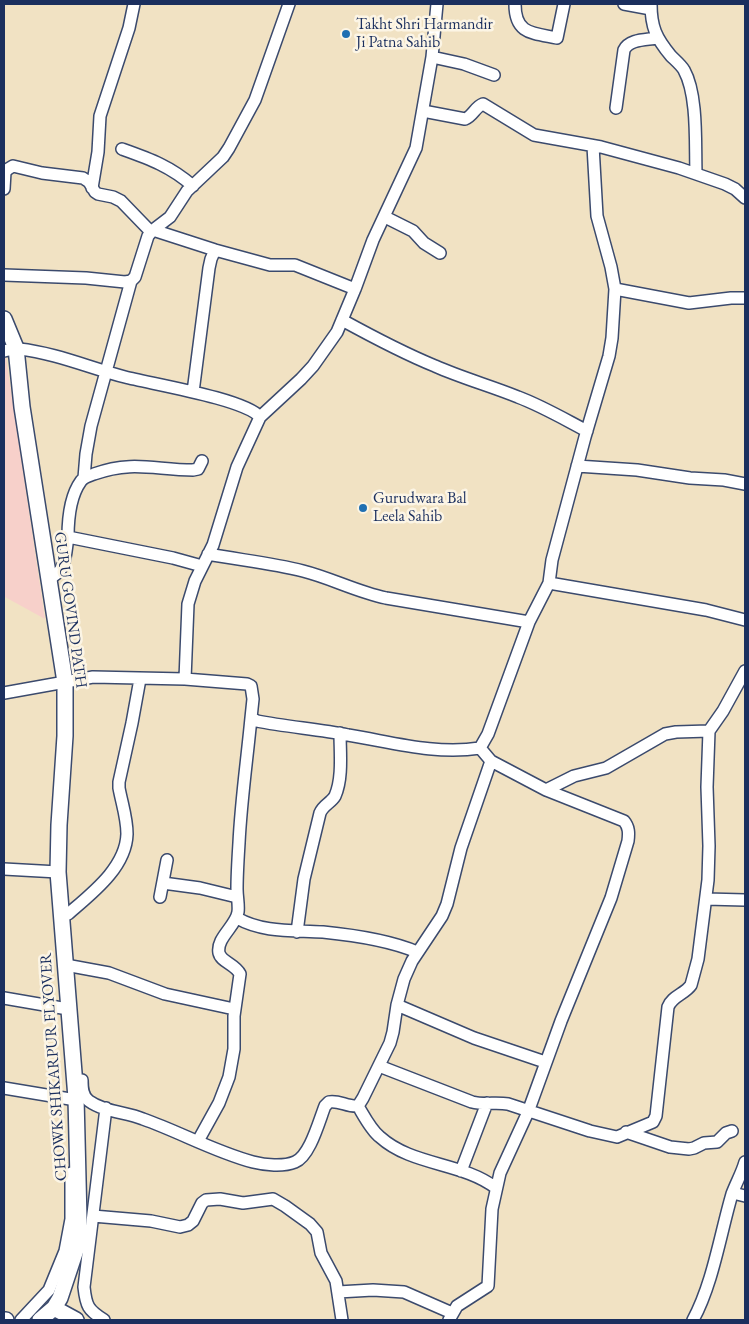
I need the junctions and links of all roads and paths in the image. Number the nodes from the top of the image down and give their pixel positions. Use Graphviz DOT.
graph roads {
  1 [pos="134,4"];
  2 [pos="289,4"];
  3 [pos="437,4"];
  4 [pos="515,4"];
  5 [pos="564,4"];
  6 [pos="624,4"];
  7 [pos="651,6"];
  8 [pos="657,38"];
  9 [pos="432,58"];
  10 [pos="494,75"];
  11 [pos="616,108"];
  12 [pos="423,111"];
  13 [pos="593,146"];
  14 [pos="122,149"];
  15 [pos="696,172"];
  16 [pos="193,186"];
  17 [pos="92,188"];
  18 [pos="4,189"];
  19 [pos="745,198"];
  20 [pos="384,217"];
  21 [pos="152,231"];
  22 [pos="215,250"];
  23 [pos="440,253"];
  24 [pos="4,275"];
  25 [pos="131,281"];
  26 [pos="355,289"];
  27 [pos="614,289"];
  28 [pos="745,298"];
  29 [pos="4,319"];
  30 [pos="342,320"];
  31 [pos="10,350"];
  32 [pos="106,372"];
  33 [pos="193,392"];
  34 [pos="260,417"];
  35 [pos="587,431"];
  36 [pos="202,461"];
  37 [pos="577,466"];
  38 [pos="84,478"];
  39 [pos="745,484"];
  40 [pos="68,537"];
  41 [pos="208,554"];
  42 [pos="202,566"];
  43 [pos="49,578"];
  44 [pos="549,583"];
  45 [pos="745,620"];
  46 [pos="529,622"];
  47 [pos="745,671"];
  48 [pos="185,678"];
  49 [pos="140,679"];
  50 [pos="65,682"];
  51 [pos="4,693"];
  52 [pos="251,718"];
  53 [pos="709,731"];
  54 [pos="340,733"];
  55 [pos="480,748"];
  56 [pos="491,761"];
  57 [pos="546,790"];
  58 [pos="167,860"];
  59 [pos="4,869"];
  60 [pos="58,872"];
  61 [pos="163,882"];
  62 [pos="160,897"];
  63 [pos="237,897"];
  64 [pos="706,899"];
  65 [pos="745,900"];
  66 [pos="64,912"];
  67 [pos="237,918"];
  68 [pos="297,932"];
  69 [pos="416,952"];
  70 [pos="72,966"];
  71 [pos="4,998"];
  72 [pos="396,1005"];
  73 [pos="62,1008"];
  74 [pos="234,1009"];
  75 [pos="545,1062"];
  76 [pos="379,1066"];
  77 [pos="4,1088"];
  78 [pos="70,1099"];
  79 [pos="487,1103"];
  80 [pos="358,1106"];
  81 [pos="106,1108"];
  82 [pos="528,1112"];
  83 [pos="732,1131"];
  84 [pos="626,1132"];
  85 [pos="198,1141"];
  86 [pos="745,1162"];
  87 [pos="461,1171"];
  88 [pos="496,1188"];
  89 [pos="732,1194"];
  90 [pos="745,1196"];
  91 [pos="93,1216"];
  92 [pos="338,1292"];
  93 [pos="54,1308"];
  94 [pos="451,1317"];
  95 [pos="21,1320"];
  96 [pos="40,1320"];
  97 [pos="76,1320"];
  98 [pos="104,1320"];
  99 [pos="342,1320"];
  100 [pos="693,1320"];
  1 -- 17 [label="street"];
  2 -- 16 [label="street"];
  3 -- 9 [label="street"];
  4 -- 5 [label="street"];
  6 -- 7 [label="street"];
  7 -- 8 [label="street"];
  8 -- 11 [label="street"];
  8 -- 15 [label="street"];
  9 -- 10 [label="street"];
  9 -- 12 [label="street"];
  12 -- 13 [label="street"];
  12 -- 20 [label="street"];
  13 -- 15 [label="street"];
  13 -- 27 [label="street"];
  14 -- 16 [label="street"];
  15 -- 19 [label="street"];
  16 -- 21 [label="street"];
  17 -- 18 [label="street"];
  17 -- 21 [label="street"];
  20 -- 23 [label="street"];
  20 -- 26 [label="street"];
  21 -- 22 [label="street"];
  21 -- 25 [label="street"];
  22 -- 26 [label="street"];
  22 -- 33 [label="street"];
  24 -- 25 [label="street"];
  25 -- 32 [label="street"];
  26 -- 30 [label="street"];
  27 -- 28 [label="street"];
  27 -- 35 [label="street"];
  29 -- 31 [label="street, GURU GOVIND PATH"];
  30 -- 34 [label="street"];
  30 -- 35 [label="street"];
  31 -- 32 [label="street"];
  31 -- 43 [label="street, GURU GOVIND PATH"];
  32 -- 33 [label="street"];
  32 -- 38 [label="street"];
  33 -- 34 [label="street"];
  34 -- 41 [label="street"];
  35 -- 37 [label="street"];
  36 -- 38 [label="street"];
  37 -- 39 [label="street"];
  37 -- 44 [label="street"];
  38 -- 40 [label="street"];
  40 -- 42 [label="street"];
  40 -- 43 [label="street"];
  41 -- 42 [label="street"];
  41 -- 46 [label="street"];
  42 -- 48 [label="street"];
  43 -- 50 [label="street, GURU GOVIND PATH"];
  44 -- 45 [label="street"];
  44 -- 46 [label="street"];
  46 -- 55 [label="street"];
  47 -- 53 [label="street"];
  48 -- 49 [label="street"];
  48 -- 52 [label="street"];
  49 -- 50 [label="street"];
  49 -- 66 [label="street"];
  50 -- 51 [label="street"];
  50 -- 60 [label="street, GURU GOVIND PATH"];
  52 -- 54 [label="street"];
  52 -- 63 [label="street"];
  53 -- 57 [label="street"];
  53 -- 64 [label="street"];
  54 -- 55 [label="street"];
  54 -- 68 [label="street"];
  55 -- 56 [label="street"];
  56 -- 57 [label="street"];
  56 -- 69 [label="street"];
  57 -- 75 [label="street"];
  58 -- 61 [label="street"];
  59 -- 60 [label="street"];
  60 -- 66 [label="street, GURU GOVIND PATH"];
  61 -- 62 [label="street"];
  61 -- 63 [label="street"];
  63 -- 67 [label="street"];
  64 -- 65 [label="street"];
  64 -- 84 [label="street"];
  66 -- 70 [label="street"];
  66 -- 73 [label="street"];
  66 -- 93 [label="street, CHOWK SHIKARPUR FLYOVER"];
  67 -- 68 [label="street"];
  67 -- 74 [label="street"];
  68 -- 69 [label="street"];
  69 -- 72 [label="street"];
  70 -- 74 [label="street"];
  70 -- 81 [label="street"];
  71 -- 73 [label="street"];
  72 -- 75 [label="street"];
  72 -- 76 [label="street"];
  73 -- 78 [label="street"];
  74 -- 85 [label="street"];
  75 -- 82 [label="street"];
  76 -- 79 [label="street"];
  76 -- 80 [label="street"];
  77 -- 78 [label="street"];
  78 -- 95 [label="street"];
  79 -- 82 [label="street"];
  79 -- 87 [label="street"];
  80 -- 85 [label="street"];
  80 -- 87 [label="street"];
  81 -- 85 [label="street"];
  81 -- 91 [label="street"];
  82 -- 84 [label="street"];
  82 -- 88 [label="street"];
  83 -- 84 [label="street"];
  86 -- 89 [label="street"];
  87 -- 88 [label="street"];
  88 -- 94 [label="street"];
  89 -- 90 [label="street"];
  89 -- 100 [label="street"];
  91 -- 92 [label="street"];
  91 -- 98 [label="street"];
  92 -- 94 [label="street"];
  92 -- 99 [label="street"];
  93 -- 96 [label="street, CHOWK SHIKARPUR FLYOVER"];
  93 -- 97 [label="street"];
}
